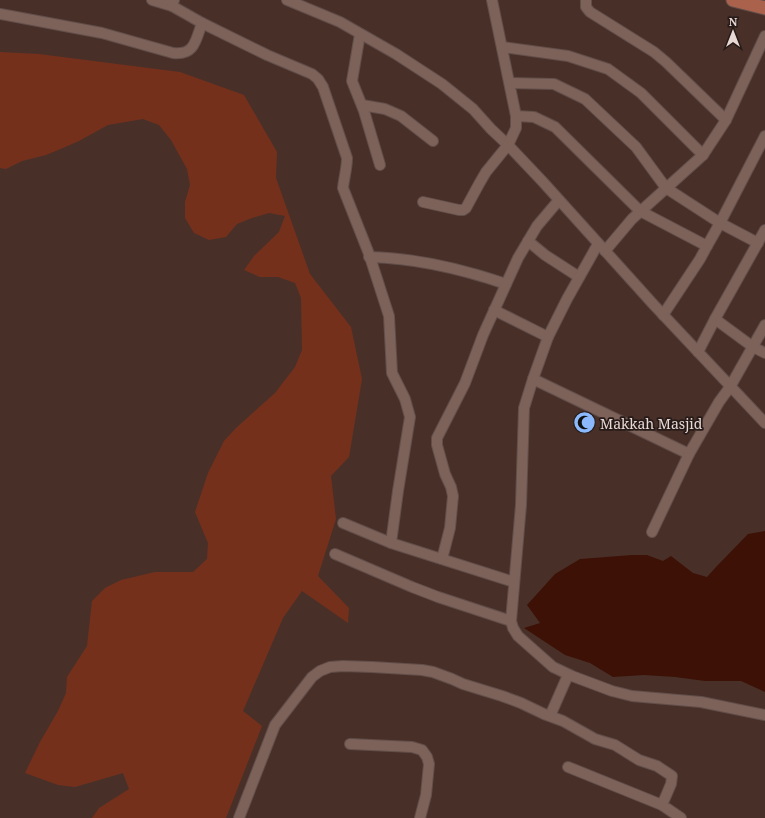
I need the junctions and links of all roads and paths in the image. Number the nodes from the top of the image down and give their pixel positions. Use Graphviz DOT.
graph roads {
  1 [pos="152,0"];
  2 [pos="287,0"];
  3 [pos="492,0"];
  4 [pos="586,0"];
  5 [pos="733,0"];
  6 [pos="173,3"];
  7 [pos="765,8"];
  8 [pos="0,14"];
  9 [pos="202,23"];
  10 [pos="360,34"];
  11 [pos="765,36"];
  12 [pos="502,47"];
  13 [pos="510,83"];
  14 [pos="362,105"];
  15 [pos="516,116"];
  16 [pos="726,120"];
  17 [pos="765,136"];
  18 [pos="432,141"];
  19 [pos="508,145"];
  20 [pos="703,155"];
  21 [pos="380,165"];
  22 [pos="666,188"];
  23 [pos="560,200"];
  24 [pos="424,202"];
  25 [pos="640,212"];
  26 [pos="720,223"];
  27 [pos="765,230"];
  28 [pos="528,241"];
  29 [pos="758,243"];
  30 [pos="707,246"];
  31 [pos="602,248"];
  32 [pos="369,257"];
  33 [pos="579,277"];
  34 [pos="506,284"];
  35 [pos="494,310"];
  36 [pos="663,315"];
  37 [pos="714,319"];
  38 [pos="765,325"];
  39 [pos="548,337"];
  40 [pos="753,346"];
  41 [pos="698,352"];
  42 [pos="765,353"];
  43 [pos="533,379"];
  44 [pos="730,387"];
  45 [pos="765,423"];
  46 [pos="689,454"];
  47 [pos="343,523"];
  48 [pos="652,532"];
  49 [pos="391,543"];
  50 [pos="335,554"];
  51 [pos="442,559"];
  52 [pos="514,582"];
  53 [pos="511,621"];
  54 [pos="568,675"];
  55 [pos="765,715"];
  56 [pos="550,716"];
  57 [pos="350,744"];
  58 [pos="568,767"];
  59 [pos="662,805"];
  60 [pos="239,818"];
  61 [pos="420,818"];
  62 [pos="681,818"];
  1 -- 6 [label="street"];
  2 -- 10 [label="street"];
  3 -- 12 [label="street"];
  4 -- 16 [label="street"];
  5 -- 7 [label="main road"];
  6 -- 9 [label="street"];
  8 -- 9 [label="street"];
  9 -- 32 [label="street"];
  10 -- 14 [label="street"];
  10 -- 19 [label="street"];
  11 -- 16 [label="street"];
  12 -- 13 [label="street"];
  12 -- 20 [label="street"];
  13 -- 15 [label="street"];
  13 -- 22 [label="street"];
  14 -- 18 [label="street"];
  14 -- 21 [label="street"];
  15 -- 19 [label="street"];
  15 -- 25 [label="street"];
  16 -- 20 [label="street"];
  17 -- 26 [label="street"];
  19 -- 23 [label="street"];
  19 -- 24 [label="street"];
  20 -- 22 [label="street"];
  22 -- 25 [label="street"];
  22 -- 26 [label="street"];
  23 -- 28 [label="street"];
  23 -- 31 [label="street"];
  25 -- 30 [label="street"];
  25 -- 31 [label="street"];
  26 -- 29 [label="street"];
  26 -- 30 [label="street"];
  27 -- 29 [label="street"];
  28 -- 33 [label="street"];
  28 -- 34 [label="street"];
  29 -- 37 [label="street"];
  30 -- 36 [label="street"];
  31 -- 33 [label="street"];
  31 -- 36 [label="street"];
  32 -- 34 [label="street"];
  32 -- 49 [label="street"];
  33 -- 39 [label="street"];
  34 -- 35 [label="street"];
  35 -- 39 [label="street"];
  35 -- 51 [label="street"];
  36 -- 41 [label="street"];
  37 -- 40 [label="street"];
  37 -- 41 [label="street"];
  38 -- 40 [label="street"];
  39 -- 43 [label="street"];
  40 -- 42 [label="street"];
  40 -- 44 [label="street"];
  41 -- 44 [label="street"];
  43 -- 46 [label="street"];
  43 -- 52 [label="street"];
  44 -- 45 [label="street"];
  44 -- 46 [label="street"];
  46 -- 48 [label="street"];
  47 -- 49 [label="street"];
  49 -- 51 [label="street"];
  50 -- 53 [label="street"];
  51 -- 52 [label="street"];
  52 -- 53 [label="street"];
  53 -- 54 [label="street"];
  54 -- 55 [label="street"];
  54 -- 56 [label="street"];
  56 -- 59 [label="street"];
  56 -- 60 [label="street"];
  57 -- 61 [label="street"];
  58 -- 59 [label="street"];
  59 -- 62 [label="street"];
}
